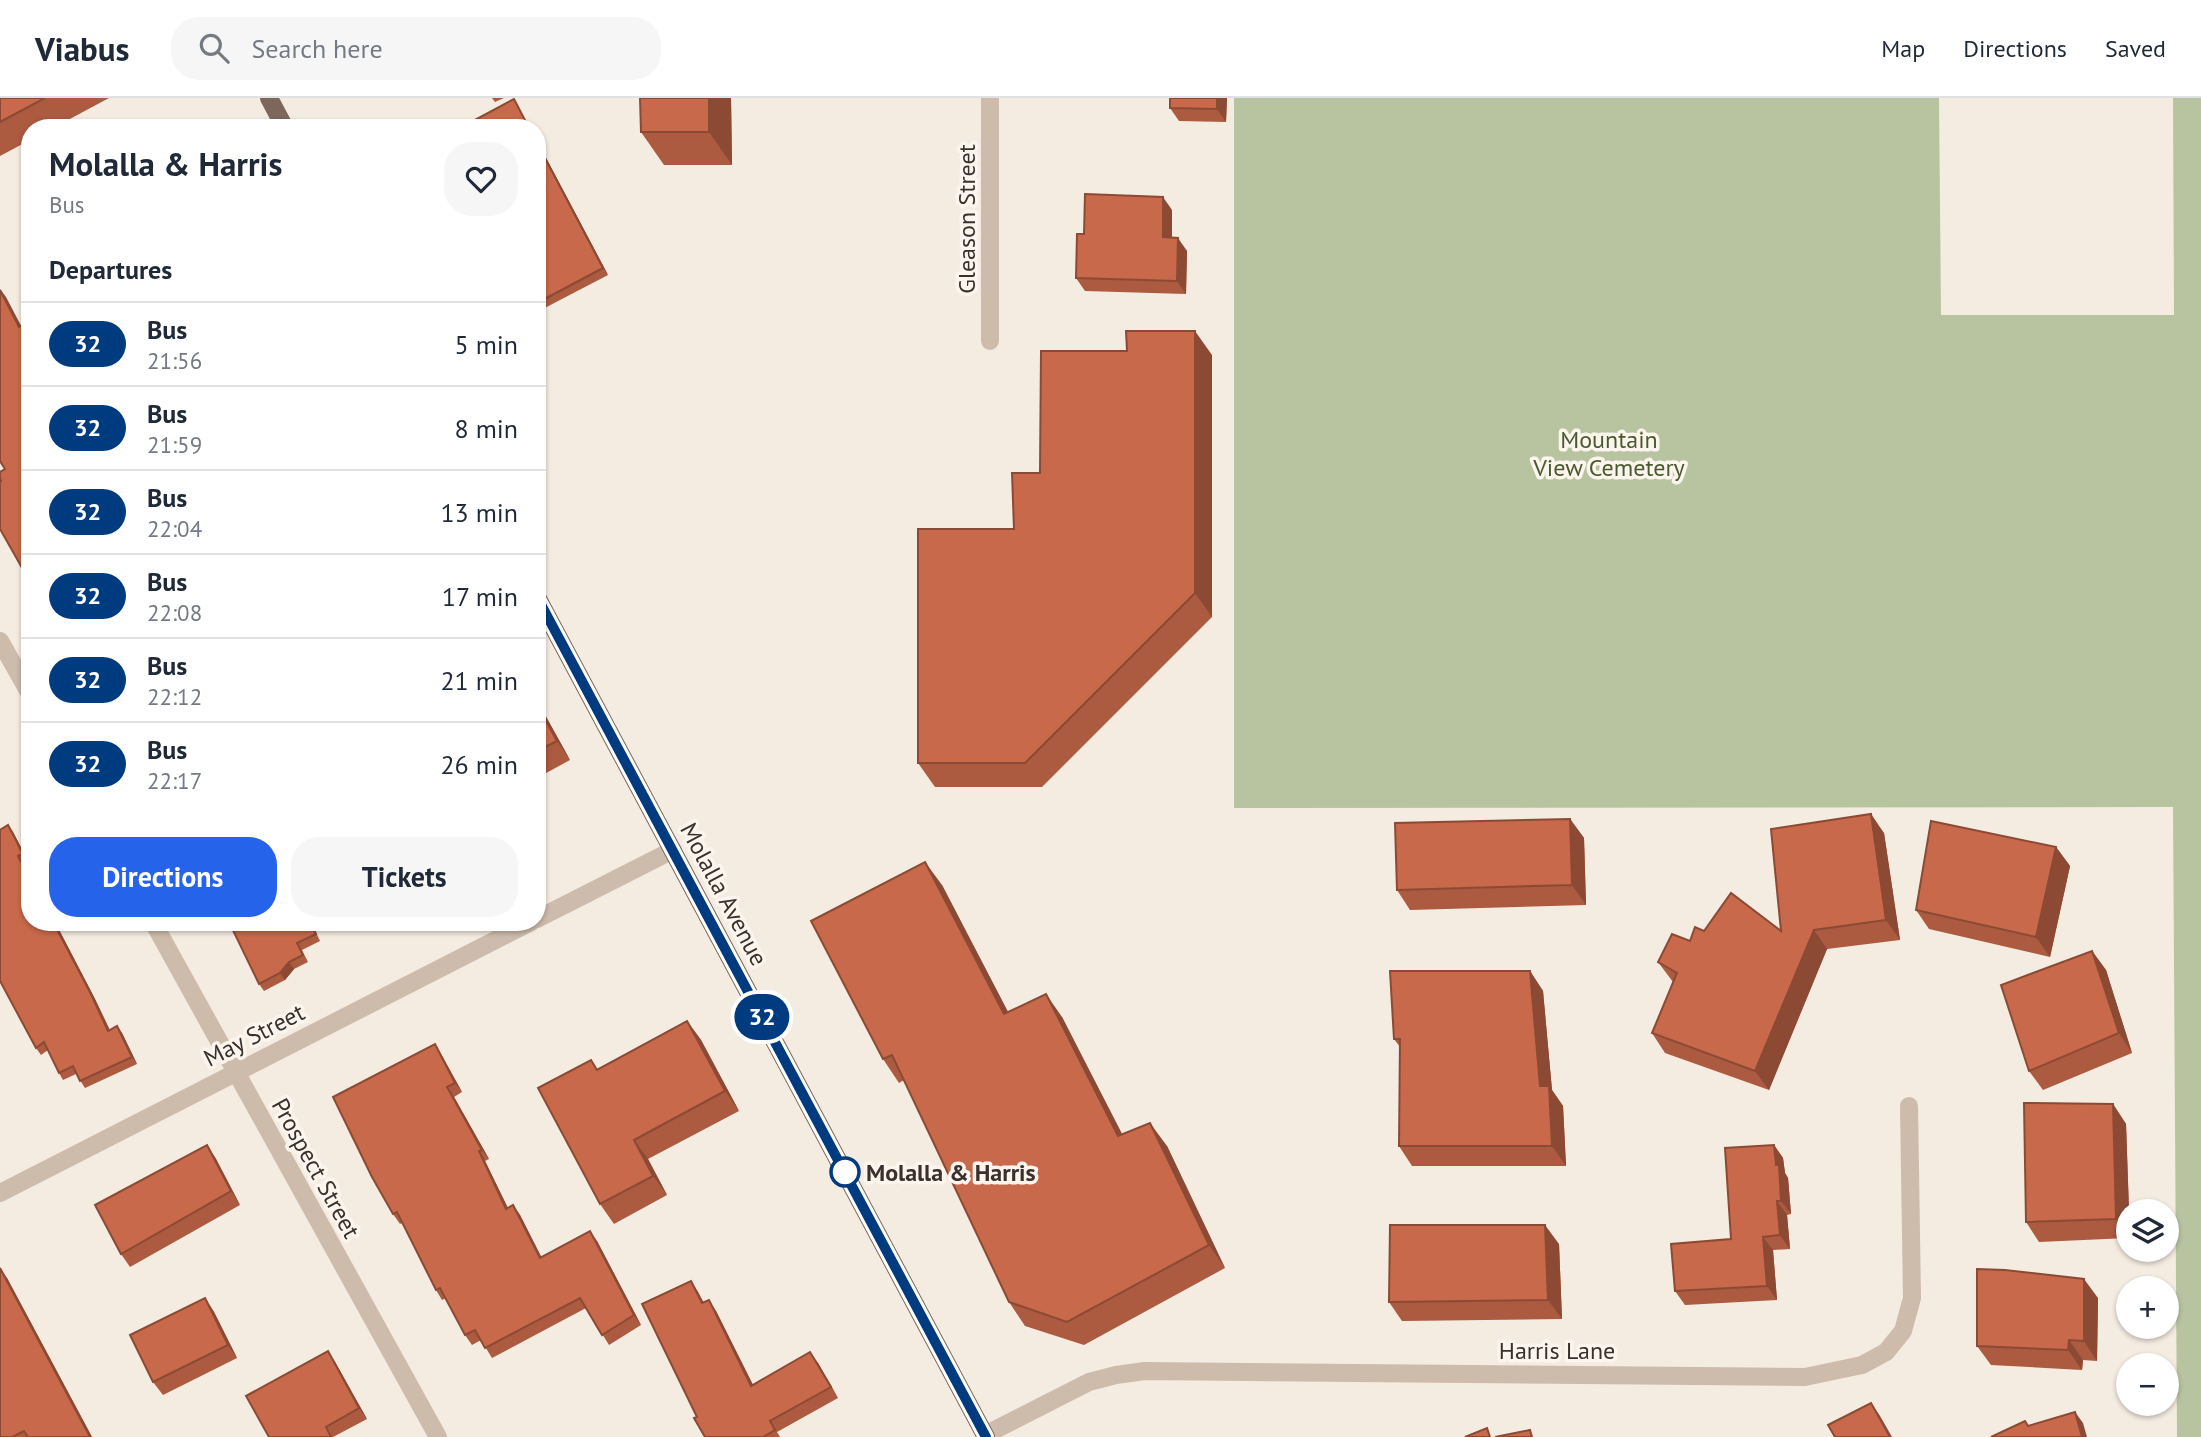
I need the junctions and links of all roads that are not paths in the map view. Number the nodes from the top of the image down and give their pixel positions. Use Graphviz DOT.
graph roads {
  1 [pos="269,98"];
  2 [pos="990,98"];
  3 [pos="280,119"];
  4 [pos="990,341"];
  5 [pos="546,614"];
  6 [pos="0,641"];
  7 [pos="21,678"];
  8 [pos="673,850"];
  9 [pos="546,914"];
  10 [pos="158,931"];
  11 [pos="513,931"];
  12 [pos="234,1073"];
  13 [pos="1909,1106"];
  14 [pos="0,1193"];
  15 [pos="986,1436"];
  16 [pos="438,1437"];
  1 -- 3 [label="main road"];
  2 -- 4 [label="street, Gleason Street"];
  5 -- 8 [label="main road, Molalla Avenue"];
  6 -- 7 [label="street"];
  8 -- 9 [label="street"];
  8 -- 15 [label="main road, Molalla Avenue"];
  10 -- 12 [label="street, Prospect Street"];
  11 -- 12 [label="street, May Street"];
  12 -- 14 [label="street, May Street"];
  12 -- 16 [label="street, Prospect Street"];
  13 -- 15 [label="street, Harris Lane"];
}
